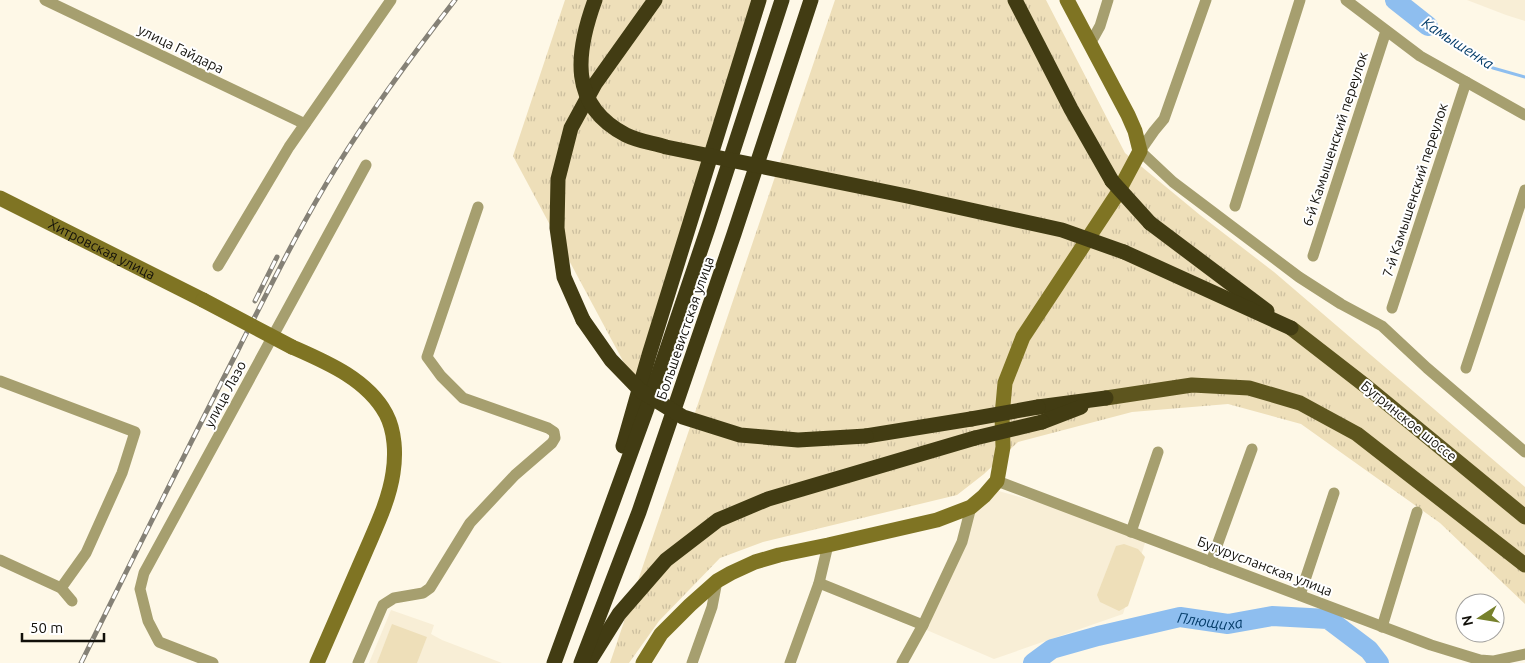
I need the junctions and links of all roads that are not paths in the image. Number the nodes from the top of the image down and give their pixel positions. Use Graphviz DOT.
graph roads {
  1 [pos="45,0"];
  2 [pos="392,0"];
  3 [pos="594,0"];
  4 [pos="655,0"];
  5 [pos="759,0"];
  6 [pos="782,0"];
  7 [pos="810,0"];
  8 [pos="1015,0"];
  9 [pos="1067,0"];
  10 [pos="1108,0"];
  11 [pos="1206,0"];
  12 [pos="1300,0"];
  13 [pos="1346,0"];
  14 [pos="1386,31"];
  15 [pos="1090,44"];
  16 [pos="1466,82"];
  17 [pos="1525,115"];
  18 [pos="304,124"];
  19 [pos="1140,151"];
  20 [pos="366,165"];
  21 [pos="1525,190"];
  22 [pos="0,198"];
  23 [pos="1235,206"];
  24 [pos="478,207"];
  25 [pos="1313,256"];
  26 [pos="218,266"];
  27 [pos="1392,308"];
  28 [pos="1291,328"];
  29 [pos="1466,368"];
  30 [pos="0,380"];
  31 [pos="1106,398"];
  32 [pos="1040,414"];
  33 [pos="1252,449"];
  34 [pos="1158,452"];
  35 [pos="1525,452"];
  36 [pos="997,481"];
  37 [pos="1334,493"];
  38 [pos="971,507"];
  39 [pos="1417,512"];
  40 [pos="1525,517"];
  41 [pos="1131,532"];
  42 [pos="828,545"];
  43 [pos="0,560"];
  44 [pos="1211,562"];
  45 [pos="1525,565"];
  46 [pos="586,576"];
  47 [pos="717,581"];
  48 [pos="819,583"];
  49 [pos="61,588"];
  50 [pos="1300,595"];
  51 [pos="72,601"];
  52 [pos="923,625"];
  53 [pos="1382,627"];
  54 [pos="1525,654"];
  55 [pos="213,663"];
  56 [pos="317,663"];
  57 [pos="358,663"];
  58 [pos="554,663"];
  59 [pos="581,663"];
  60 [pos="588,663"];
  61 [pos="643,663"];
  62 [pos="692,663"];
  63 [pos="790,663"];
  64 [pos="902,663"];
  1 -- 18 [label="street, улица Гайдара"];
  2 -- 18 [label="street"];
  3 -- 28 [label="highway, bridge"];
  4 -- 32 [label="highway, bridge"];
  5 -- 46 [label="highway"];
  6 -- 46 [label="highway, Большевистская улица"];
  7 -- 59 [label="highway, Большевистская улица"];
  8 -- 28 [label="highway, bridge"];
  9 -- 15 [label="street"];
  10 -- 15 [label="street"];
  11 -- 19 [label="street"];
  12 -- 23 [label="street"];
  13 -- 14 [label="street"];
  14 -- 16 [label="street"];
  14 -- 25 [label="street, 6-й Камышенский переулок"];
  15 -- 19 [label="street"];
  16 -- 17 [label="street"];
  16 -- 27 [label="street, 7-й Камышенский переулок"];
  18 -- 26 [label="street"];
  19 -- 35 [label="street"];
  19 -- 36 [label="street"];
  20 -- 55 [label="street, улица Лазо"];
  21 -- 29 [label="street"];
  22 -- 56 [label="street, Хитровская улица, bridge"];
  24 -- 57 [label="street"];
  28 -- 40 [label="main road, Бугринское шоссе"];
  30 -- 49 [label="street"];
  31 -- 32 [label="highway"];
  31 -- 45 [label="main road"];
  32 -- 60 [label="highway, bridge"];
  33 -- 44 [label="street"];
  34 -- 41 [label="street"];
  36 -- 38 [label="street"];
  36 -- 41 [label="street, Бугурусланская улица"];
  37 -- 50 [label="street"];
  38 -- 42 [label="street"];
  38 -- 52 [label="street"];
  39 -- 53 [label="street"];
  41 -- 44 [label="street, Бугурусланская улица"];
  42 -- 47 [label="street"];
  42 -- 48 [label="street"];
  43 -- 49 [label="street"];
  44 -- 50 [label="street, Бугурусланская улица"];
  46 -- 58 [label="highway, Большевистская улица"];
  47 -- 61 [label="street"];
  47 -- 62 [label="street"];
  48 -- 52 [label="street"];
  48 -- 63 [label="street"];
  49 -- 51 [label="street"];
  50 -- 53 [label="street, Бугурусланская улица"];
  52 -- 64 [label="street"];
  53 -- 54 [label="street, Бугурусланская улица"];
}
